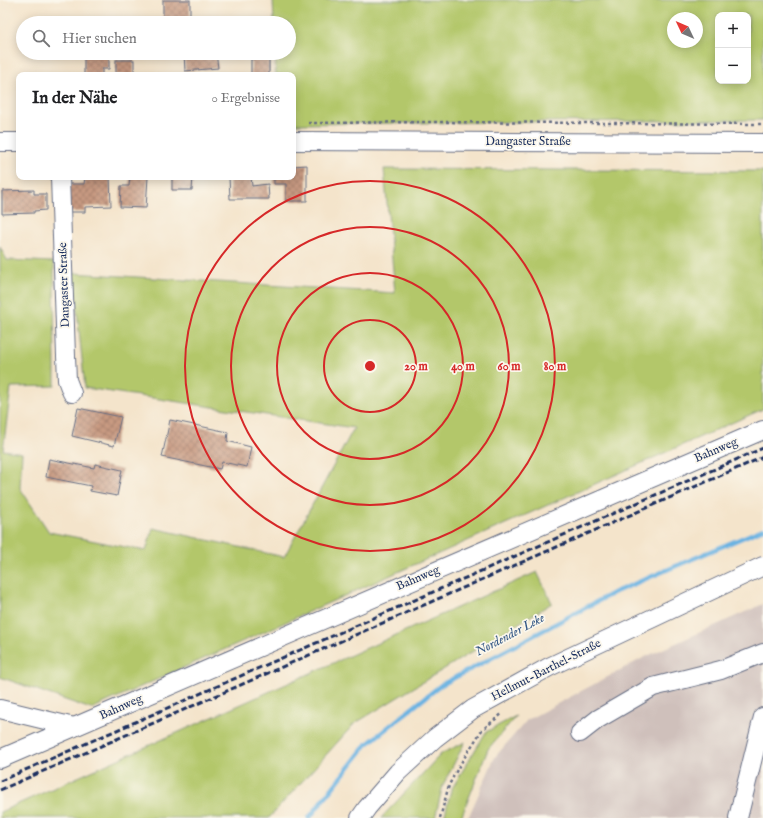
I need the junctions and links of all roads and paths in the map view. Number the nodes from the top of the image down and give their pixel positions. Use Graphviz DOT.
graph roads {
  1 [pos="300,124"];
  2 [pos="763,124"];
  3 [pos="296,141"];
  4 [pos="0,142"];
  5 [pos="16,142"];
  6 [pos="763,143"];
  7 [pos="60,180"];
  8 [pos="72,393"];
  9 [pos="763,430"];
  10 [pos="763,566"];
  11 [pos="763,653"];
  12 [pos="0,709"];
  13 [pos="505,711"];
  14 [pos="763,717"];
  15 [pos="74,727"];
  16 [pos="580,733"];
  17 [pos="0,759"];
  18 [pos="360,818"];
  19 [pos="440,818"];
  20 [pos="738,818"];
  1 -- 2 [label="path"];
  3 -- 6 [label="street, Dangaster Straße"];
  4 -- 5 [label="street"];
  7 -- 8 [label="street, Dangaster Straße"];
  9 -- 15 [label="street, Bahnweg"];
  10 -- 18 [label="street, Hellmut-Barthel-Straße"];
  11 -- 16 [label="street"];
  12 -- 15 [label="street"];
  13 -- 19 [label="path"];
  14 -- 20 [label="street"];
  15 -- 17 [label="street, Bahnweg"];
}
